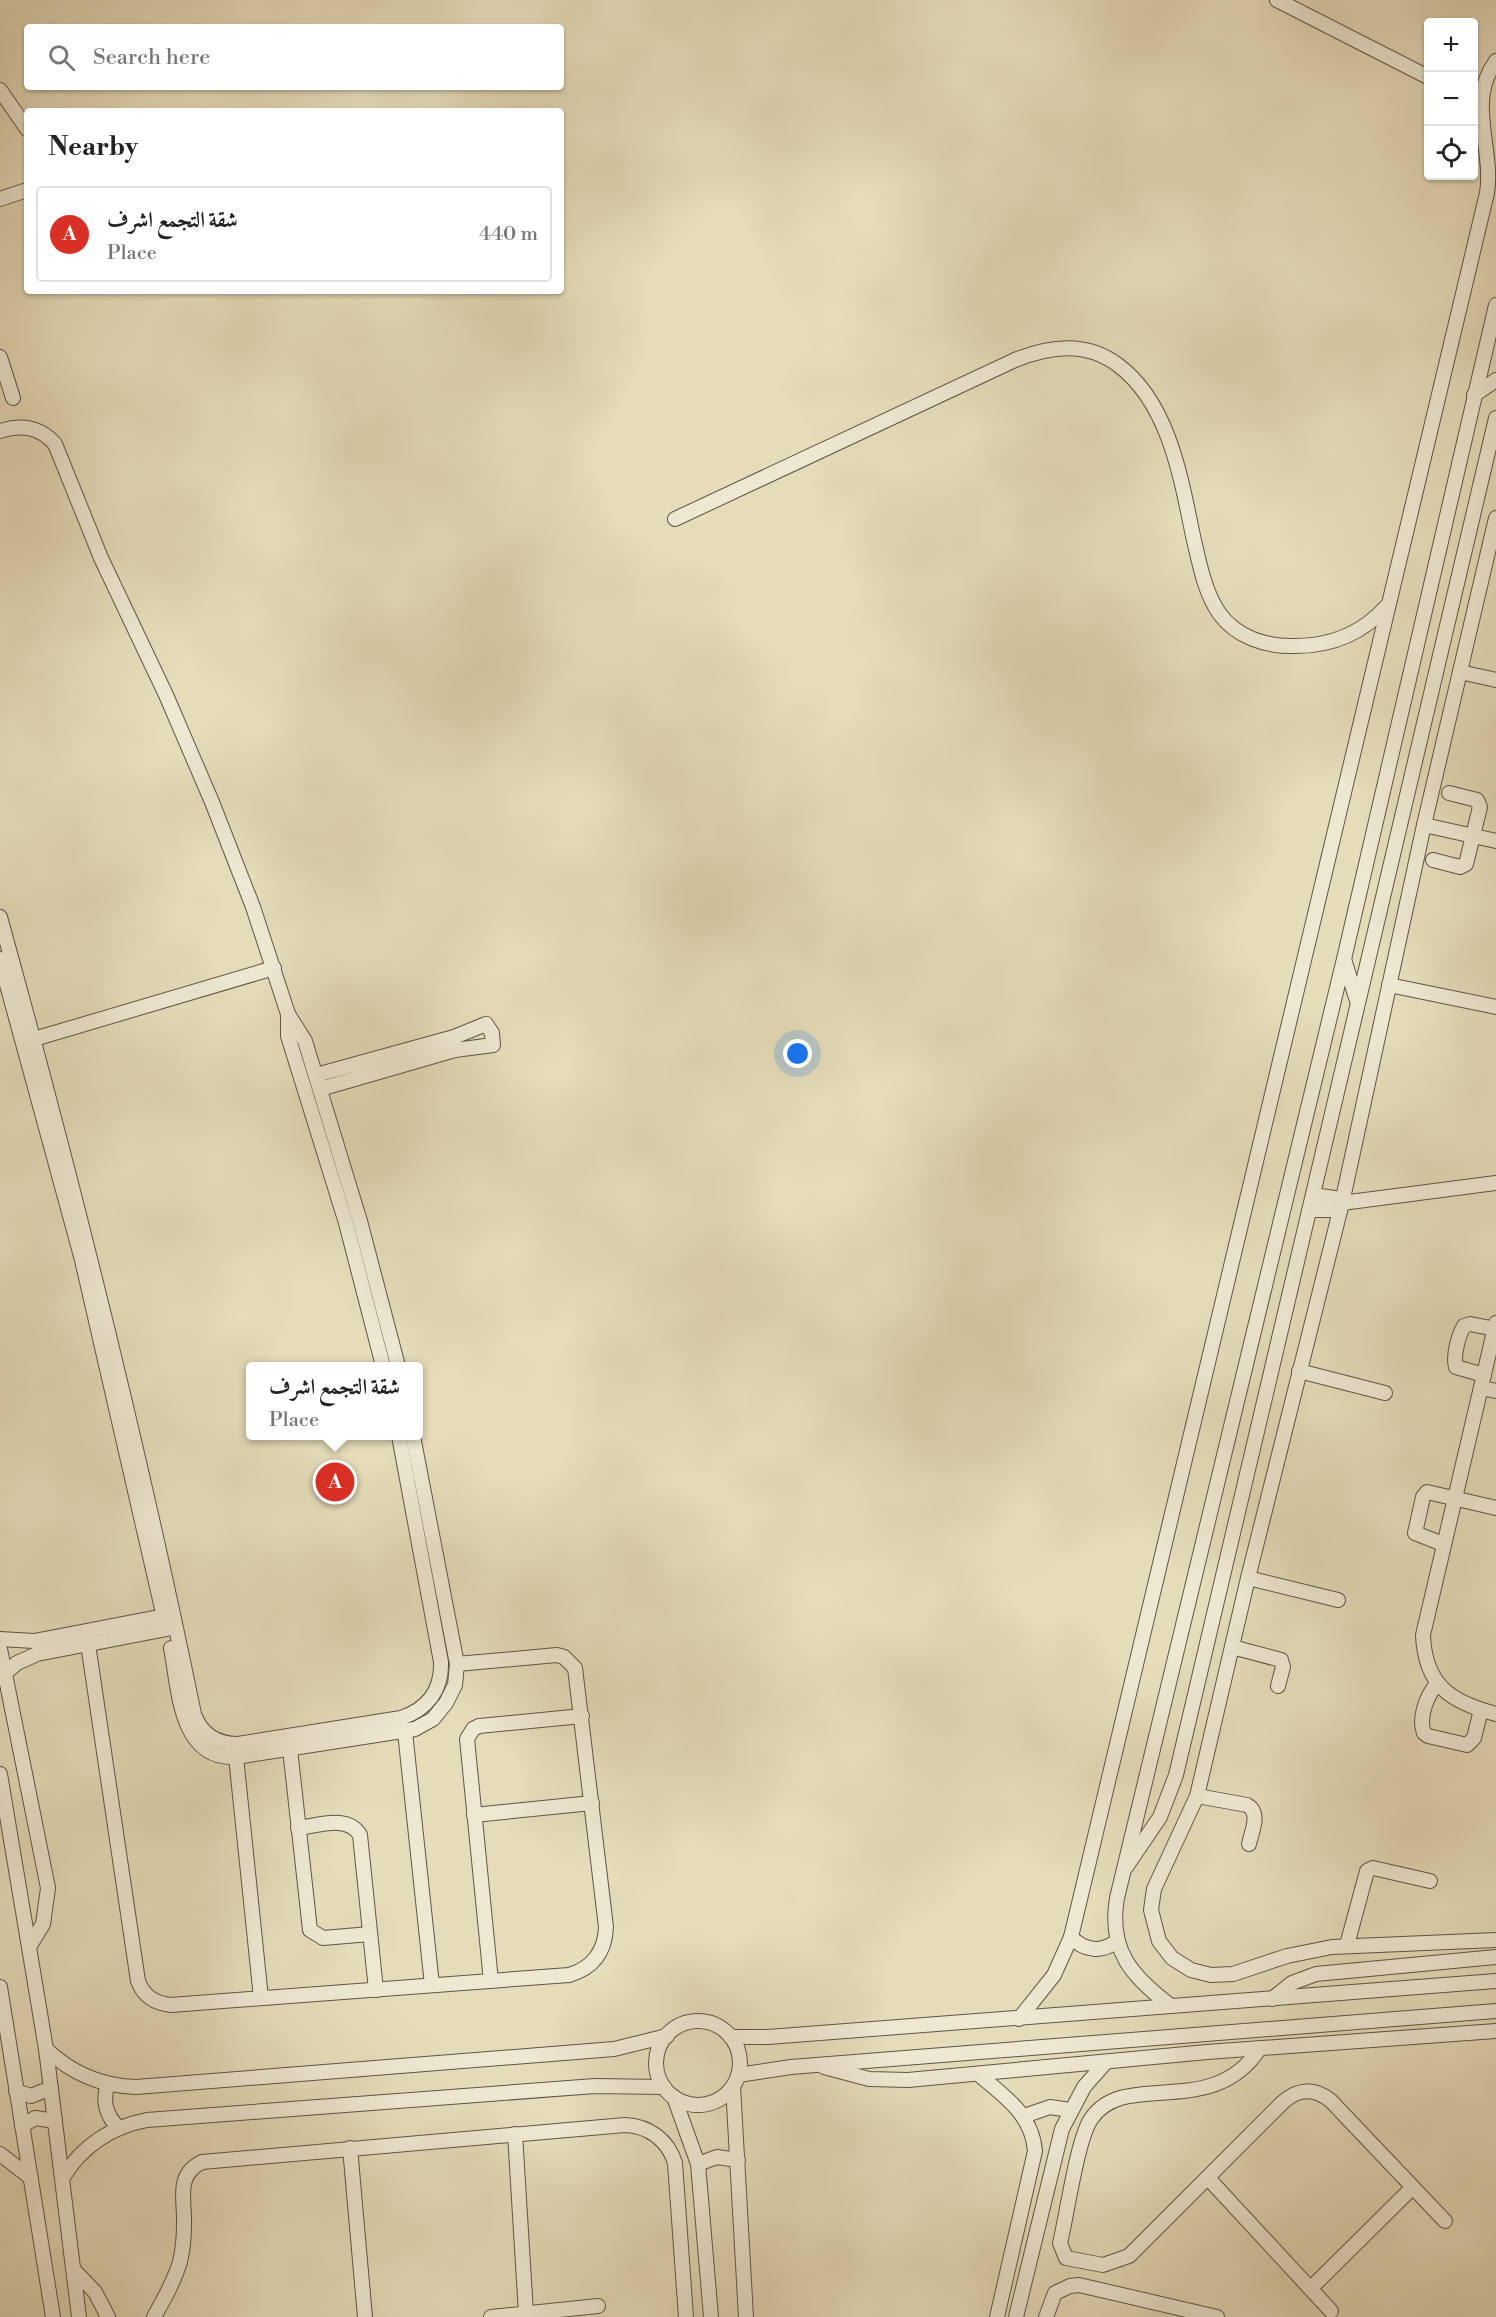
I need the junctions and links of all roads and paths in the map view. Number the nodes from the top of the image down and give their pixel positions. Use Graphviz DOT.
graph roads {
  1 [pos="1277,0"];
  2 [pos="1496,61"];
  3 [pos="1424,75"];
  4 [pos="0,90"];
  5 [pos="1478,120"];
  6 [pos="24,125"];
  7 [pos="1482,125"];
  8 [pos="1492,151"];
  9 [pos="24,191"];
  10 [pos="0,199"];
  11 [pos="1496,305"];
  12 [pos="0,357"];
  13 [pos="1496,380"];
  14 [pos="1474,395"];
  15 [pos="13,398"];
  16 [pos="1496,418"];
  17 [pos="0,431"];
  18 [pos="675,519"];
  19 [pos="1495,527"];
  20 [pos="1389,605"];
  21 [pos="1460,672"];
  22 [pos="1496,680"];
  23 [pos="1449,793"];
  24 [pos="1424,825"];
  25 [pos="1473,836"];
  26 [pos="1496,841"];
  27 [pos="1433,860"];
  28 [pos="0,917"];
  29 [pos="0,959"];
  30 [pos="1344,959"];
  31 [pos="273,968"];
  32 [pos="1389,985"];
  33 [pos="1358,1003"];
  34 [pos="1496,1006"];
  35 [pos="288,1014"];
  36 [pos="34,1039"];
  37 [pos="316,1075"];
  38 [pos="320,1089"];
  39 [pos="55,1134"];
  40 [pos="334,1156"];
  41 [pos="1496,1183"];
  42 [pos="1313,1195"];
  43 [pos="1342,1203"];
  44 [pos="1310,1210"];
  45 [pos="87,1259"];
  46 [pos="1495,1326"];
  47 [pos="386,1358"];
  48 [pos="1299,1371"];
  49 [pos="1482,1381"];
  50 [pos="1496,1391"];
  51 [pos="1384,1393"];
  52 [pos="400,1440"];
  53 [pos="414,1440"];
  54 [pos="1454,1498"];
  55 [pos="1496,1508"];
  56 [pos="1443,1544"];
  57 [pos="1248,1578"];
  58 [pos="1338,1600"];
  59 [pos="439,1606"];
  60 [pos="169,1627"];
  61 [pos="0,1640"];
  62 [pos="27,1642"];
  63 [pos="65,1642"];
  64 [pos="88,1644"];
  65 [pos="1232,1647"];
  66 [pos="0,1649"];
  67 [pos="30,1656"];
  68 [pos="457,1664"];
  69 [pos="5,1673"];
  70 [pos="1437,1684"];
  71 [pos="1278,1686"];
  72 [pos="1481,1710"];
  73 [pos="1496,1714"];
  74 [pos="582,1716"];
  75 [pos="405,1732"];
  76 [pos="290,1749"];
  77 [pos="236,1757"];
  78 [pos="0,1774"];
  79 [pos="1197,1796"];
  80 [pos="592,1803"];
  81 [pos="474,1815"];
  82 [pos="298,1828"];
  83 [pos="1249,1844"];
  84 [pos="1123,1871"];
  85 [pos="1430,1881"];
  86 [pos="370,1934"];
  87 [pos="1071,1936"];
  88 [pos="1496,1940"];
  89 [pos="1117,1941"];
  90 [pos="1347,1945"];
  91 [pos="29,1947"];
  92 [pos="1496,1957"];
  93 [pos="491,1981"];
  94 [pos="1496,1981"];
  95 [pos="432,1985"];
  96 [pos="0,1987"];
  97 [pos="376,1990"];
  98 [pos="261,1998"];
  99 [pos="1272,1999"];
  100 [pos="1171,2006"];
  101 [pos="1496,2011"];
  102 [pos="1019,2019"];
  103 [pos="1496,2031"];
  104 [pos="3,2034"];
  105 [pos="1206,2034"];
  106 [pos="667,2036"];
  107 [pos="731,2037"];
  108 [pos="1260,2048"];
  109 [pos="46,2049"];
  110 [pos="1208,2052"];
  111 [pos="1106,2062"];
  112 [pos="820,2065"];
  113 [pos="978,2074"];
  114 [pos="735,2081"];
  115 [pos="108,2084"];
  116 [pos="51,2088"];
  117 [pos="16,2091"];
  118 [pos="669,2092"];
  119 [pos="1070,2110"];
  120 [pos="1024,2116"];
  121 [pos="55,2121"];
  122 [pos="22,2126"];
  123 [pos="119,2128"];
  124 [pos="515,2134"];
  125 [pos="350,2148"];
  126 [pos="0,2154"];
  127 [pos="738,2160"];
  128 [pos="698,2164"];
  129 [pos="63,2177"];
  130 [pos="31,2178"];
  131 [pos="1208,2178"];
  132 [pos="1412,2188"];
  133 [pos="1445,2221"];
  134 [pos="75,2270"];
  135 [pos="1312,2287"];
  136 [pos="598,2306"];
  137 [pos="1331,2311"];
  138 [pos="526,2313"];
  139 [pos="53,2317"];
  140 [pos="79,2317"];
  141 [pos="108,2317"];
  142 [pos="154,2317"];
  143 [pos="365,2317"];
  144 [pos="491,2317"];
  145 [pos="686,2317"];
  146 [pos="711,2317"];
  147 [pos="746,2317"];
  148 [pos="998,2317"];
  149 [pos="1016,2317"];
  150 [pos="1046,2317"];
  151 [pos="1217,2317"];
  1 -- 3 [label="street"];
  2 -- 7 [label="street"];
  4 -- 6 [label="street"];
  5 -- 7 [label="street"];
  7 -- 8 [label="street"];
  8 -- 20 [label="street"];
  9 -- 10 [label="street"];
  11 -- 14 [label="street"];
  12 -- 15 [label="street"];
  13 -- 14 [label="street"];
  14 -- 30 [label="street"];
  16 -- 33 [label="street"];
  17 -- 31 [label="street"];
  18 -- 20 [label="street"];
  19 -- 21 [label="street"];
  20 -- 87 [label="street"];
  21 -- 22 [label="street"];
  21 -- 24 [label="street"];
  23 -- 25 [label="street"];
  24 -- 25 [label="street"];
  24 -- 32 [label="street"];
  25 -- 26 [label="street"];
  25 -- 27 [label="street"];
  28 -- 36 [label="street"];
  29 -- 39 [label="street"];
  30 -- 33 [label="street"];
  30 -- 84 [label="street"];
  31 -- 35 [label="street"];
  31 -- 36 [label="street"];
  32 -- 34 [label="street"];
  32 -- 43 [label="street"];
  33 -- 42 [label="street"];
  35 -- 37 [label="street"];
  35 -- 40 [label="street"];
  36 -- 39 [label="street"];
  37 -- 38 [label="street"];
  37 -- 38 [label="street"];
  38 -- 40 [label="street"];
  39 -- 45 [label="street"];
  40 -- 47 [label="street"];
  41 -- 43 [label="street"];
  42 -- 43 [label="street"];
  42 -- 44 [label="street"];
  43 -- 44 [label="street"];
  43 -- 48 [label="street"];
  44 -- 84 [label="street"];
  45 -- 60 [label="street"];
  45 -- 60 [label="street"];
  46 -- 49 [label="street"];
  46 -- 49 [label="street"];
  48 -- 51 [label="street"];
  48 -- 57 [label="street"];
  49 -- 50 [label="street"];
  49 -- 54 [label="street"];
  52 -- 59 [label="street"];
  53 -- 59 [label="street"];
  54 -- 55 [label="street"];
  54 -- 56 [label="street"];
  54 -- 56 [label="street"];
  56 -- 70 [label="street"];
  57 -- 58 [label="street"];
  57 -- 65 [label="street"];
  59 -- 60 [label="street"];
  59 -- 68 [label="street"];
  60 -- 63 [label="street"];
  60 -- 64 [label="street"];
  60 -- 77 [label="street"];
  61 -- 62 [label="street"];
  62 -- 63 [label="street"];
  62 -- 67 [label="street"];
  63 -- 64 [label="street"];
  63 -- 67 [label="street"];
  64 -- 98 [label="street"];
  65 -- 71 [label="street"];
  65 -- 79 [label="street"];
  66 -- 69 [label="street"];
  67 -- 69 [label="street"];
  68 -- 74 [label="street"];
  68 -- 75 [label="street"];
  69 -- 91 [label="street"];
  70 -- 72 [label="street"];
  70 -- 72 [label="street"];
  72 -- 73 [label="street"];
  74 -- 80 [label="street"];
  74 -- 81 [label="street"];
  75 -- 76 [label="street"];
  75 -- 95 [label="street"];
  76 -- 77 [label="street"];
  76 -- 82 [label="street"];
  77 -- 98 [label="street"];
  78 -- 91 [label="street"];
  79 -- 83 [label="street"];
  79 -- 90 [label="street"];
  80 -- 81 [label="street"];
  80 -- 93 [label="street"];
  81 -- 93 [label="street"];
  82 -- 86 [label="street"];
  82 -- 86 [label="street"];
  84 -- 89 [label="street"];
  85 -- 90 [label="street"];
  86 -- 97 [label="street"];
  87 -- 89 [label="street"];
  87 -- 102 [label="street"];
  88 -- 90 [label="street"];
  89 -- 100 [label="street"];
  91 -- 109 [label="street"];
  92 -- 99 [label="street"];
  93 -- 95 [label="street"];
  94 -- 99 [label="street"];
  95 -- 97 [label="street"];
  96 -- 104 [label="street"];
  97 -- 98 [label="street"];
  99 -- 100 [label="street"];
  100 -- 102 [label="street"];
  101 -- 105 [label="street"];
  102 -- 107 [label="street"];
  103 -- 108 [label="street"];
  104 -- 117 [label="street"];
  105 -- 110 [label="street"];
  105 -- 112 [label="street"];
  106 -- 107 [label="street"];
  106 -- 115 [label="street"];
  106 -- 118 [label="street"];
  107 -- 114 [label="street"];
  108 -- 110 [label="street"];
  108 -- 131 [label="street"];
  109 -- 115 [label="street"];
  109 -- 116 [label="street"];
  110 -- 111 [label="street"];
  111 -- 113 [label="street"];
  111 -- 119 [label="street"];
  112 -- 113 [label="street"];
  112 -- 114 [label="street"];
  113 -- 120 [label="street"];
  114 -- 118 [label="street"];
  114 -- 127 [label="street"];
  115 -- 123 [label="street"];
  116 -- 117 [label="street"];
  116 -- 121 [label="street"];
  117 -- 122 [label="street"];
  118 -- 123 [label="street"];
  118 -- 128 [label="street"];
  119 -- 120 [label="street"];
  119 -- 149 [label="street"];
  120 -- 148 [label="street"];
  121 -- 122 [label="street"];
  121 -- 129 [label="street"];
  122 -- 130 [label="street"];
  123 -- 129 [label="street"];
  124 -- 125 [label="street"];
  124 -- 138 [label="street"];
  124 -- 145 [label="street"];
  125 -- 142 [label="street"];
  125 -- 143 [label="street"];
  126 -- 130 [label="street"];
  127 -- 128 [label="street"];
  127 -- 147 [label="street"];
  128 -- 146 [label="street"];
  129 -- 134 [label="street"];
  130 -- 139 [label="street"];
  131 -- 132 [label="street"];
  131 -- 135 [label="street"];
  132 -- 133 [label="street"];
  132 -- 135 [label="street"];
  134 -- 140 [label="street"];
  134 -- 141 [label="street"];
  135 -- 137 [label="street"];
  136 -- 138 [label="street"];
  138 -- 144 [label="street"];
  150 -- 151 [label="street"];
}
